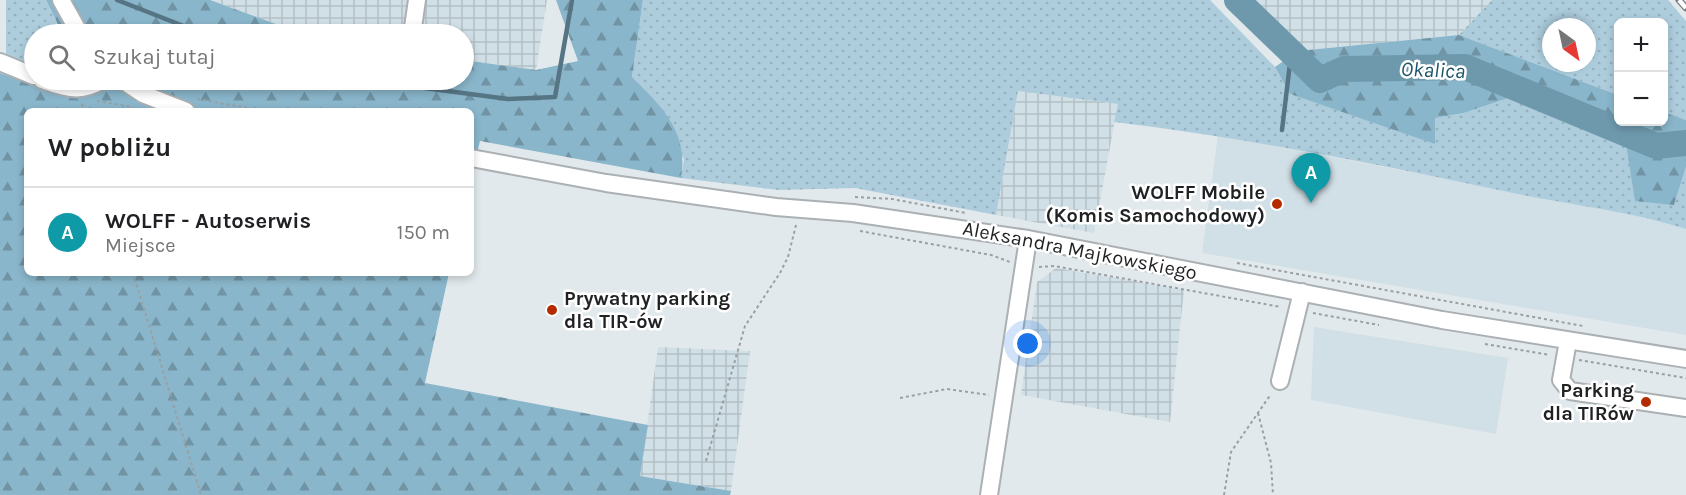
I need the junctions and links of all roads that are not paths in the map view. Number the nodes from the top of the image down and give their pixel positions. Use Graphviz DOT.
graph roads {
  1 [pos="61,0"];
  2 [pos="417,0"];
  3 [pos="74,24"];
  4 [pos="413,24"];
  5 [pos="0,62"];
  6 [pos="24,72"];
  7 [pos="137,90"];
  8 [pos="188,104"];
  9 [pos="474,159"];
  10 [pos="1028,238"];
  11 [pos="1302,292"];
  12 [pos="1568,341"];
  13 [pos="1686,359"];
  14 [pos="1280,381"];
  15 [pos="1686,408"];
  16 [pos="989,495"];
  1 -- 3 [label="street"];
  2 -- 4 [label="street"];
  5 -- 6 [label="street"];
  7 -- 8 [label="street"];
  9 -- 10 [label="street, Aleksandra Majkowskiego"];
  10 -- 11 [label="street, Aleksandra Majkowskiego"];
  10 -- 16 [label="street"];
  11 -- 12 [label="street, Aleksandra Majkowskiego"];
  11 -- 14 [label="street"];
  12 -- 13 [label="street, Aleksandra Majkowskiego"];
  12 -- 15 [label="street"];
}
